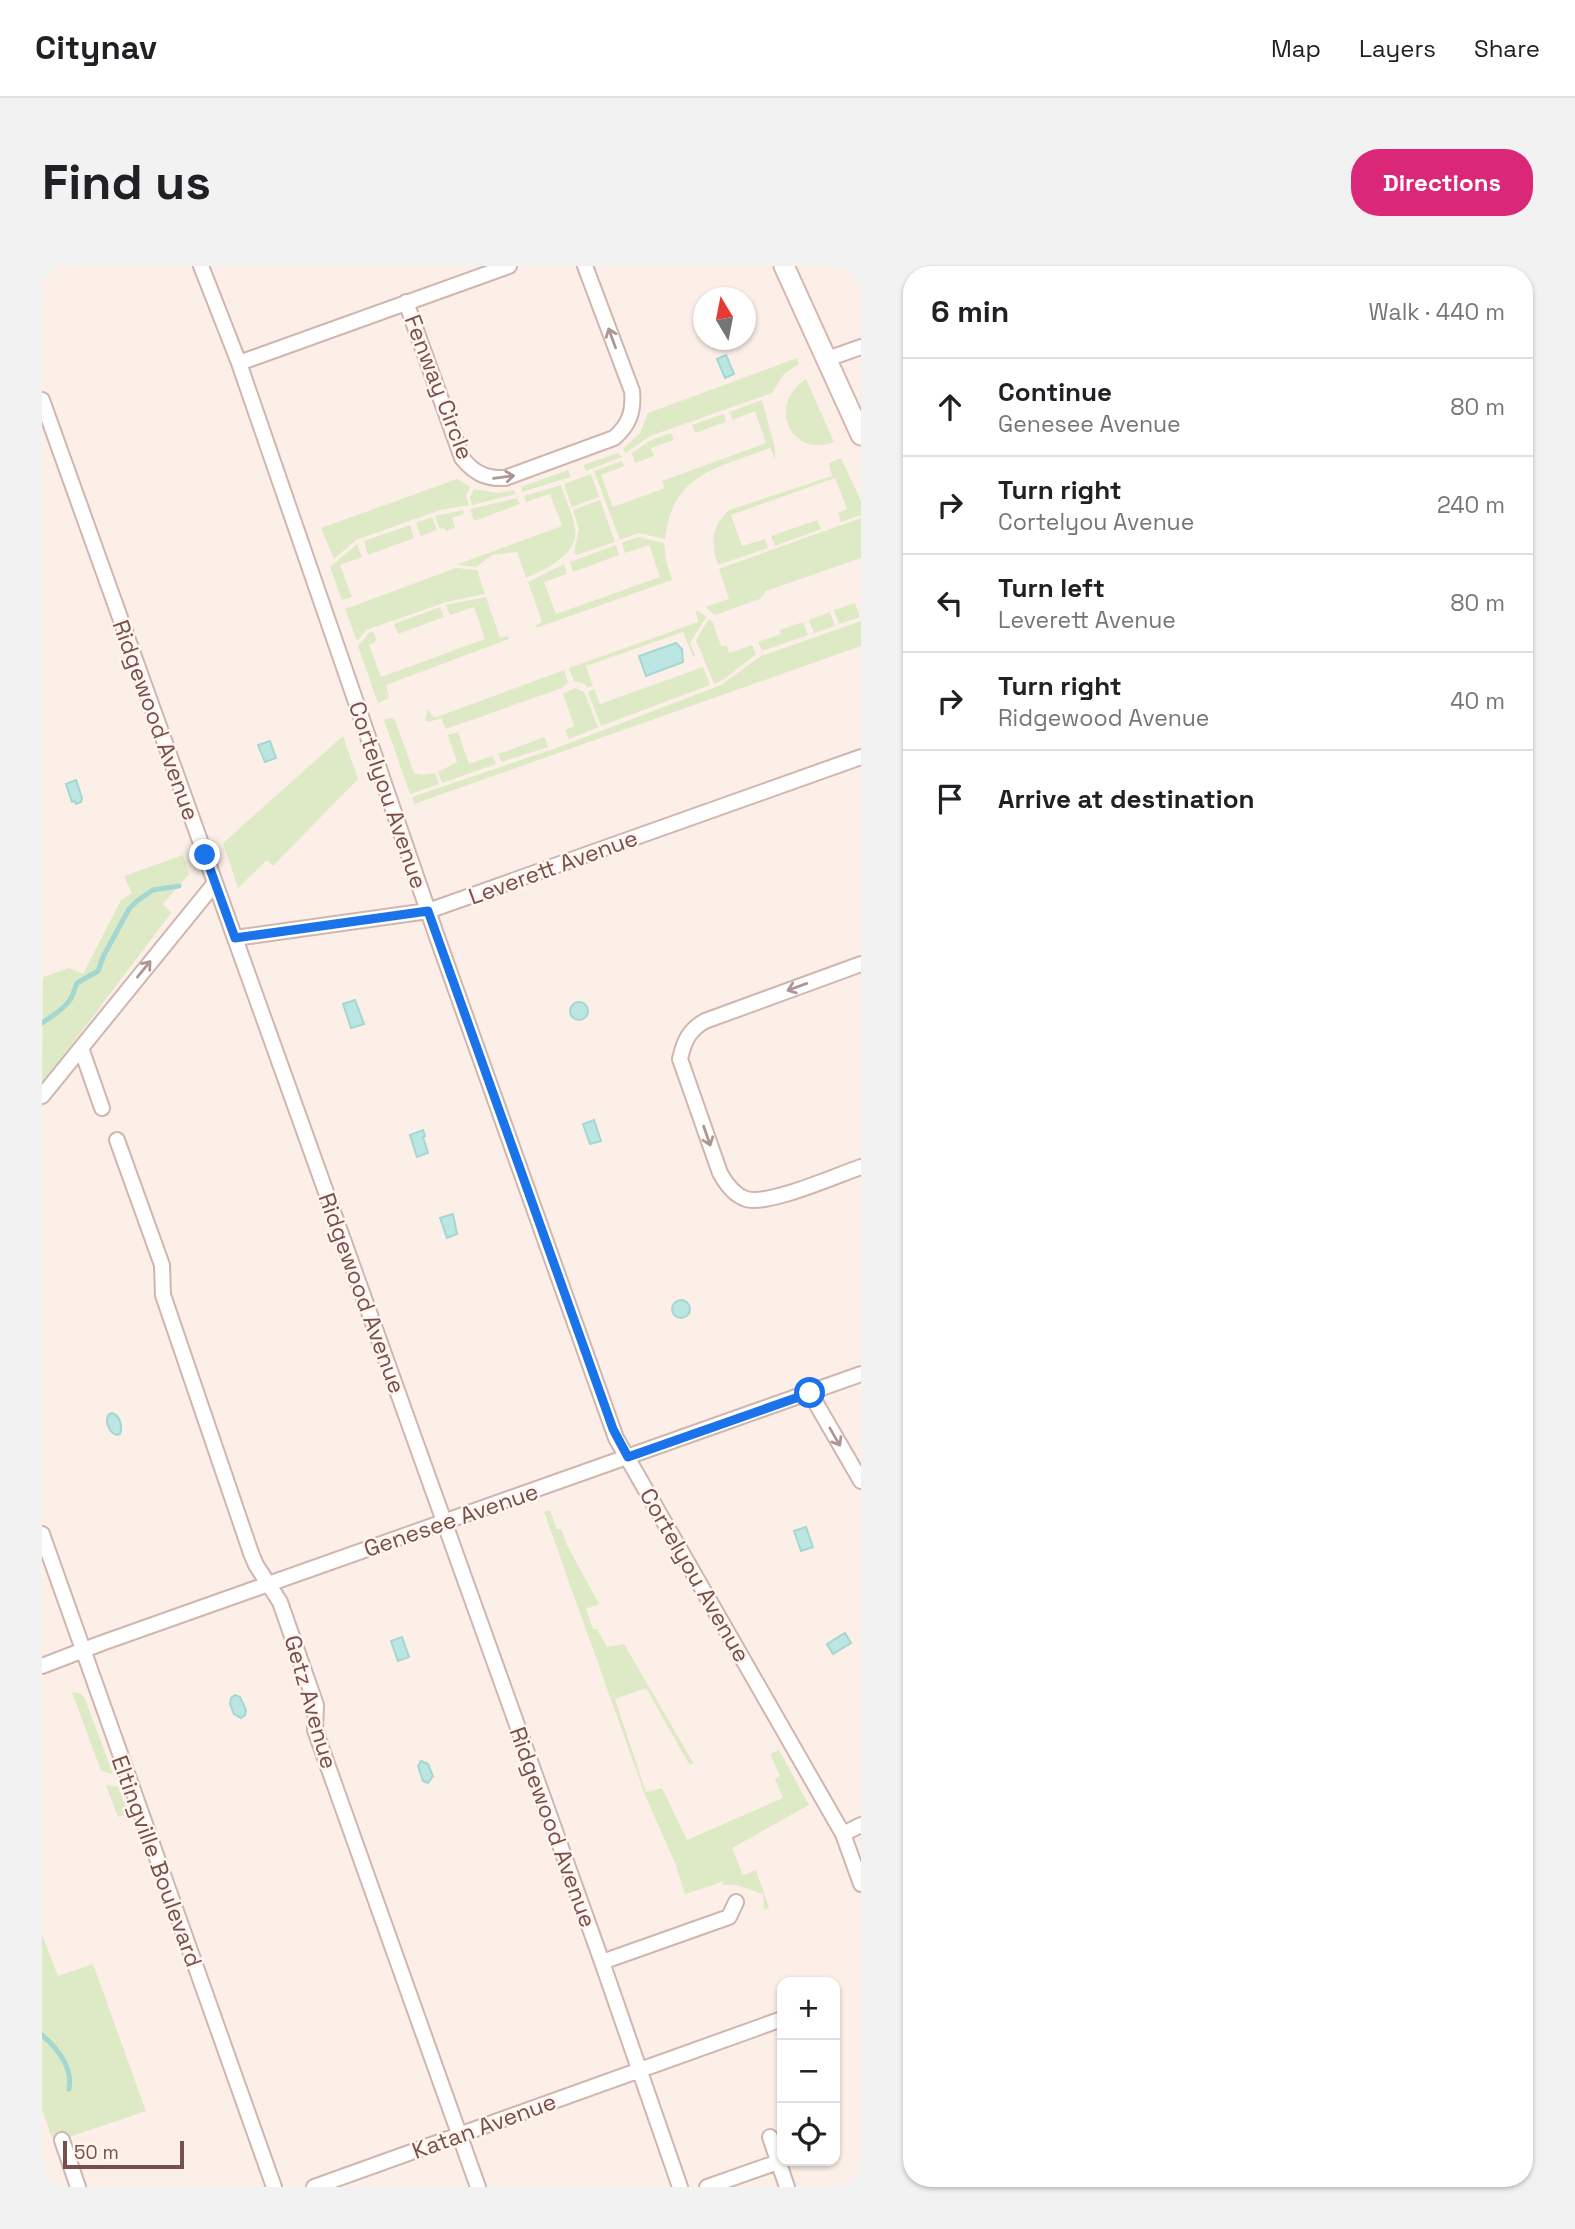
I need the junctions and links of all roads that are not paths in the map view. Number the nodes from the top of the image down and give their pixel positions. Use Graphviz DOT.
graph roads {
  1 [pos="201,266"];
  2 [pos="509,266"];
  3 [pos="585,266"];
  4 [pos="784,266"];
  5 [pos="406,302"];
  6 [pos="861,347"];
  7 [pos="827,359"];
  8 [pos="239,363"];
  9 [pos="42,400"];
  10 [pos="47,430"];
  11 [pos="861,435"];
  12 [pos="861,757"];
  13 [pos="215,883"];
  14 [pos="428,911"];
  15 [pos="235,938"];
  16 [pos="861,964"];
  17 [pos="81,1048"];
  18 [pos="42,1096"];
  19 [pos="102,1108"];
  20 [pos="117,1140"];
  21 [pos="861,1167"];
  22 [pos="861,1374"];
  23 [pos="810,1393"];
  24 [pos="628,1457"];
  25 [pos="861,1481"];
  26 [pos="443,1522"];
  27 [pos="42,1534"];
  28 [pos="268,1584"];
  29 [pos="82,1650"];
  30 [pos="42,1666"];
  31 [pos="861,1825"];
  32 [pos="843,1833"];
  33 [pos="861,1884"];
  34 [pos="736,1902"];
  35 [pos="602,1962"];
  36 [pos="777,2021"];
  37 [pos="639,2070"];
  38 [pos="459,2135"];
  39 [pos="770,2137"];
  40 [pos="62,2140"];
  41 [pos="777,2159"];
  42 [pos="777,2162"];
  43 [pos="779,2166"];
  44 [pos="78,2187"];
  45 [pos="274,2187"];
  46 [pos="314,2187"];
  47 [pos="478,2187"];
  48 [pos="680,2187"];
  49 [pos="707,2187"];
  50 [pos="787,2187"];
  1 -- 8 [label="street, Cortelyou Avenue"];
  2 -- 5 [label="street"];
  5 -- 3 [label="street, Fenway Circle, one-way"];
  4 -- 7 [label="street"];
  5 -- 8 [label="street"];
  6 -- 7 [label="street"];
  7 -- 11 [label="street"];
  8 -- 14 [label="street, Cortelyou Avenue"];
  9 -- 10 [label="street, Ridgewood Avenue"];
  10 -- 13 [label="street, Ridgewood Avenue"];
  12 -- 14 [label="street, Leverett Avenue"];
  13 -- 15 [label="street, Ridgewood Avenue"];
  17 -- 13 [label="street, one-way"];
  14 -- 15 [label="street, Leverett Avenue"];
  14 -- 24 [label="street, Cortelyou Avenue"];
  15 -- 26 [label="street, Ridgewood Avenue"];
  16 -- 21 [label="street, one-way"];
  17 -- 18 [label="street"];
  17 -- 19 [label="street"];
  20 -- 28 [label="street, Getz Avenue"];
  22 -- 23 [label="street, Genesee Avenue"];
  23 -- 24 [label="street, Genesee Avenue"];
  23 -- 25 [label="street, one-way"];
  24 -- 26 [label="street, Genesee Avenue"];
  24 -- 32 [label="street, Cortelyou Avenue"];
  26 -- 28 [label="street, Genesee Avenue"];
  26 -- 35 [label="street, Ridgewood Avenue"];
  27 -- 29 [label="street, Eltingville Boulevard"];
  28 -- 29 [label="street, Genesee Avenue"];
  28 -- 38 [label="street, Getz Avenue"];
  29 -- 30 [label="street, Genesee Avenue"];
  29 -- 45 [label="street, Eltingville Boulevard"];
  31 -- 32 [label="street"];
  32 -- 33 [label="street, Cortelyou Avenue"];
  34 -- 35 [label="street"];
  35 -- 37 [label="street, Ridgewood Avenue"];
  36 -- 37 [label="street, Katan Avenue"];
  37 -- 38 [label="street, Katan Avenue"];
  37 -- 48 [label="street, Ridgewood Avenue"];
  38 -- 46 [label="street, Katan Avenue"];
  38 -- 47 [label="street, Getz Avenue"];
  39 -- 41 [label="street"];
  40 -- 44 [label="street"];
  42 -- 49 [label="street"];
  43 -- 50 [label="street"];
}
